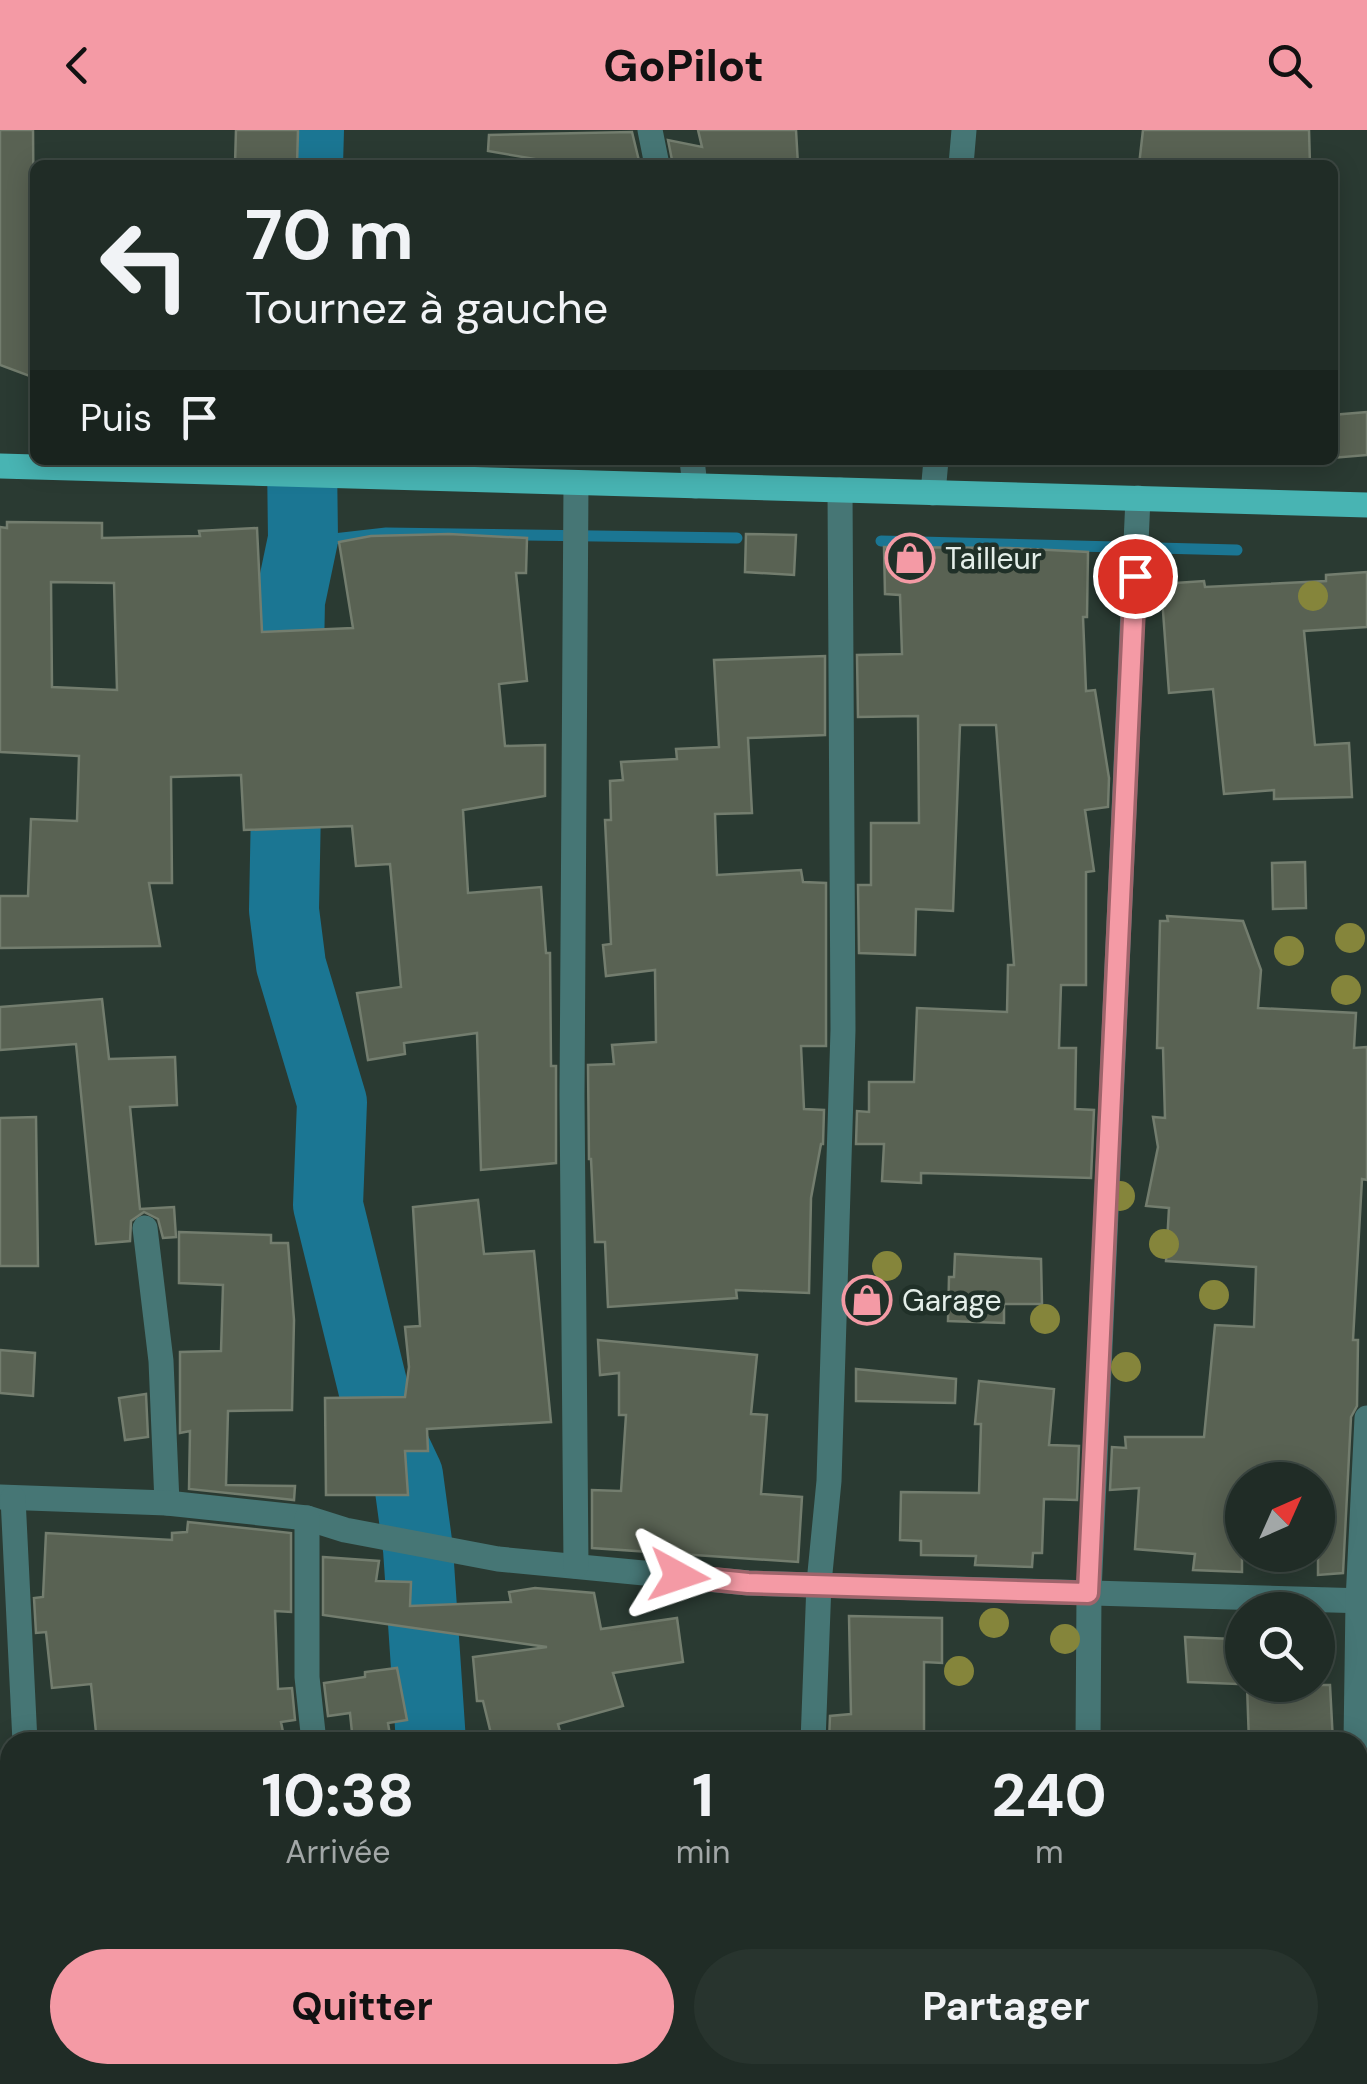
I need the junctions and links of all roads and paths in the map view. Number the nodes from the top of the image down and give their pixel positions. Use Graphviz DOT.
graph roads {
  1 [pos="650,130"];
  2 [pos="964,130"];
  3 [pos="656,160"];
  4 [pos="961,160"];
  5 [pos="936,465"];
  6 [pos="0,466"];
  7 [pos="693,473"];
  8 [pos="576,482"];
  9 [pos="840,490"];
  10 [pos="933,493"];
  11 [pos="1138,498"];
  12 [pos="1367,504"];
  13 [pos="145,1228"];
  14 [pos="1367,1418"];
  15 [pos="7,1497"];
  16 [pos="167,1504"];
  17 [pos="307,1518"];
  18 [pos="576,1566"];
  19 [pos="819,1583"];
  20 [pos="1088,1593"];
  21 [pos="1362,1602"];
  22 [pos="24,1732"];
  23 [pos="313,1732"];
  24 [pos="813,1732"];
  25 [pos="1088,1732"];
  26 [pos="1356,1732"];
  1 -- 3 [label="street"];
  2 -- 4 [label="street"];
  5 -- 10 [label="street"];
  6 -- 8 [label="main road"];
  7 -- 8 [label="main road"];
  7 -- 9 [label="main road"];
  8 -- 18 [label="street"];
  9 -- 10 [label="main road"];
  9 -- 19 [label="street"];
  10 -- 11 [label="main road"];
  11 -- 12 [label="main road"];
  11 -- 20 [label="street"];
  13 -- 16 [label="street"];
  14 -- 21 [label="street"];
  15 -- 16 [label="street"];
  15 -- 22 [label="street"];
  16 -- 17 [label="street"];
  17 -- 18 [label="street"];
  17 -- 23 [label="street"];
  18 -- 19 [label="street"];
  19 -- 20 [label="street"];
  19 -- 24 [label="street"];
  20 -- 21 [label="street"];
  20 -- 25 [label="street"];
  21 -- 26 [label="street"];
}
